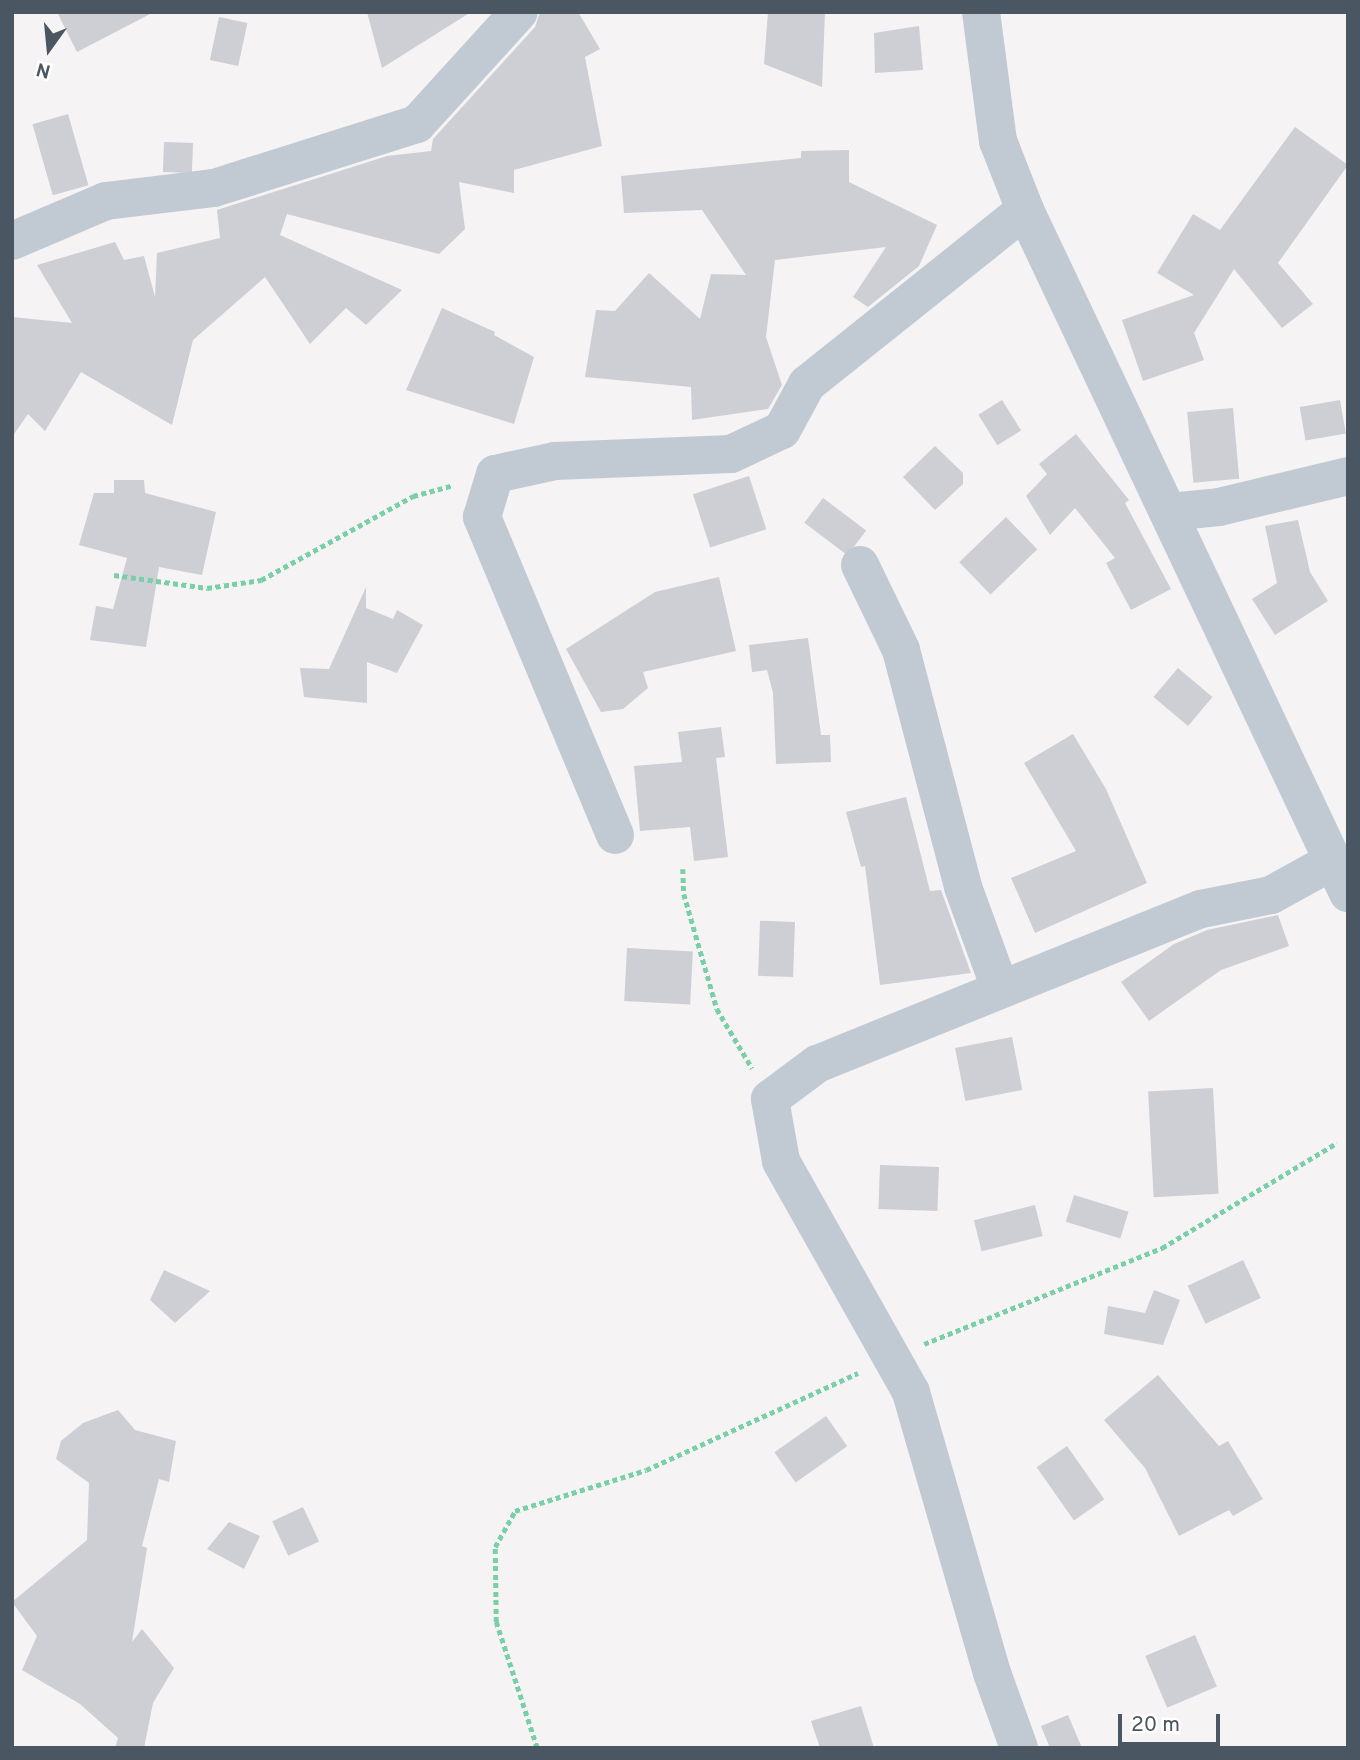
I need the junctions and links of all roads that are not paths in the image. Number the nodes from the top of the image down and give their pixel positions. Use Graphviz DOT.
graph roads {
  1 [pos="519,12"];
  2 [pos="981,12"];
  3 [pos="1025,210"];
  4 [pos="12,241"];
  5 [pos="1348,476"];
  6 [pos="1169,512"];
  7 [pos="860,565"];
  8 [pos="615,835"];
  9 [pos="1339,878"];
  10 [pos="1000,988"];
  11 [pos="1019,1748"];
  1 -- 4 [label="street"];
  2 -- 3 [label="street"];
  3 -- 6 [label="street"];
  3 -- 8 [label="street"];
  5 -- 6 [label="street"];
  6 -- 9 [label="street"];
  7 -- 10 [label="street"];
  9 -- 10 [label="street"];
  10 -- 11 [label="street"];
}
